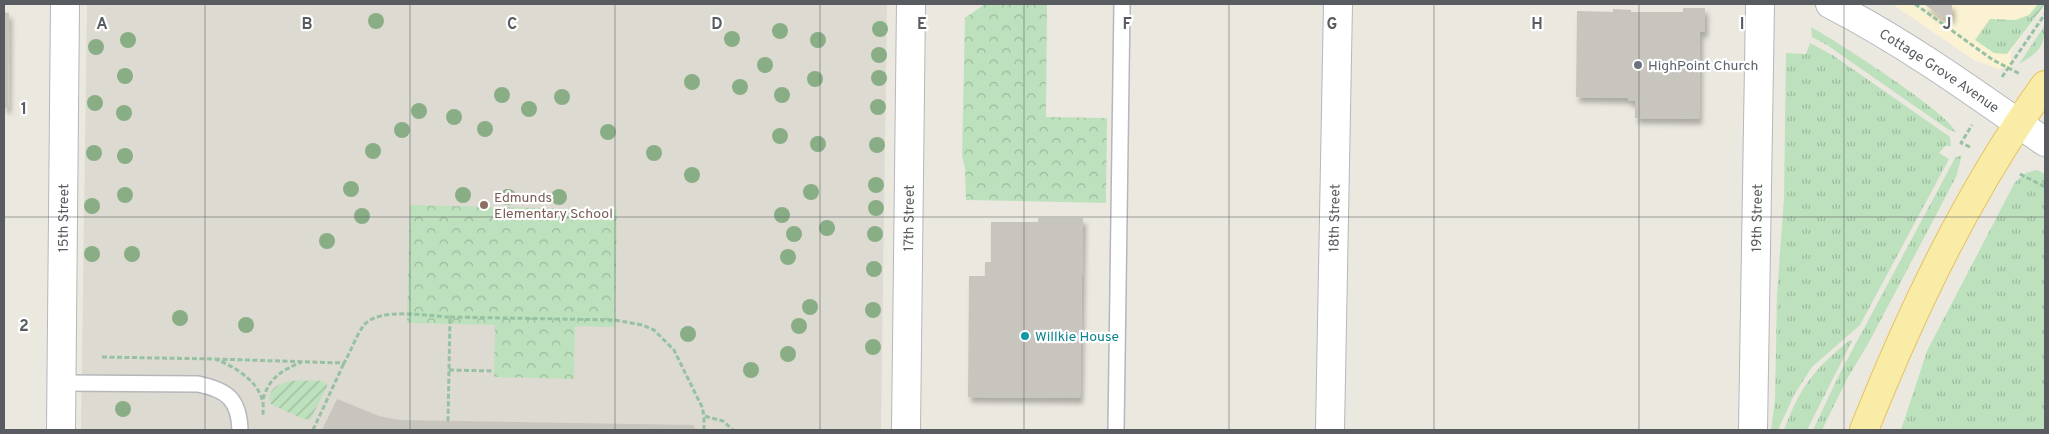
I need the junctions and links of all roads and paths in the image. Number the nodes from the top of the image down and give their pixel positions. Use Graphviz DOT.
graph roads {
  1 [pos="65,4"];
  2 [pos="911,4"];
  3 [pos="1122,4"];
  4 [pos="1338,4"];
  5 [pos="1760,4"];
  6 [pos="1830,4"];
  7 [pos="1914,4"];
  8 [pos="2045,14"];
  9 [pos="2045,85"];
  10 [pos="2018,123"];
  11 [pos="2045,142"];
  12 [pos="2023,176"];
  13 [pos="2045,187"];
  14 [pos="450,317"];
  15 [pos="215,360"];
  16 [pos="304,362"];
  17 [pos="344,363"];
  18 [pos="449,370"];
  19 [pos="494,371"];
  20 [pos="62,383"];
  21 [pos="263,399"];
  22 [pos="704,416"];
  23 [pos="448,422"];
  24 [pos="62,430"];
  25 [pos="240,430"];
  26 [pos="313,430"];
  27 [pos="704,430"];
  28 [pos="733,430"];
  29 [pos="906,430"];
  30 [pos="1116,430"];
  31 [pos="1330,430"];
  32 [pos="1753,430"];
  33 [pos="1864,430"];
  1 -- 20 [label="street, 15th Street"];
  2 -- 29 [label="street, 17th Street"];
  3 -- 30 [label="lane"];
  4 -- 31 [label="street, 18th Street"];
  5 -- 32 [label="street, 19th Street"];
  6 -- 10 [label="street, Cottage Grove Avenue"];
  7 -- 8 [label="path"];
  9 -- 10 [label="main road"];
  10 -- 11 [label="street, Cottage Grove Avenue"];
  10 -- 33 [label="main road"];
  12 -- 13 [label="path"];
  14 -- 17 [label="path"];
  14 -- 18 [label="path"];
  14 -- 22 [label="path"];
  15 -- 16 [label="path"];
  16 -- 17 [label="path"];
  16 -- 21 [label="path"];
  17 -- 26 [label="path"];
  18 -- 19 [label="path"];
  18 -- 23 [label="path"];
  20 -- 24 [label="street, 15th Street"];
  20 -- 25 [label="lane"];
  22 -- 27 [label="path"];
  22 -- 28 [label="path"];
}
